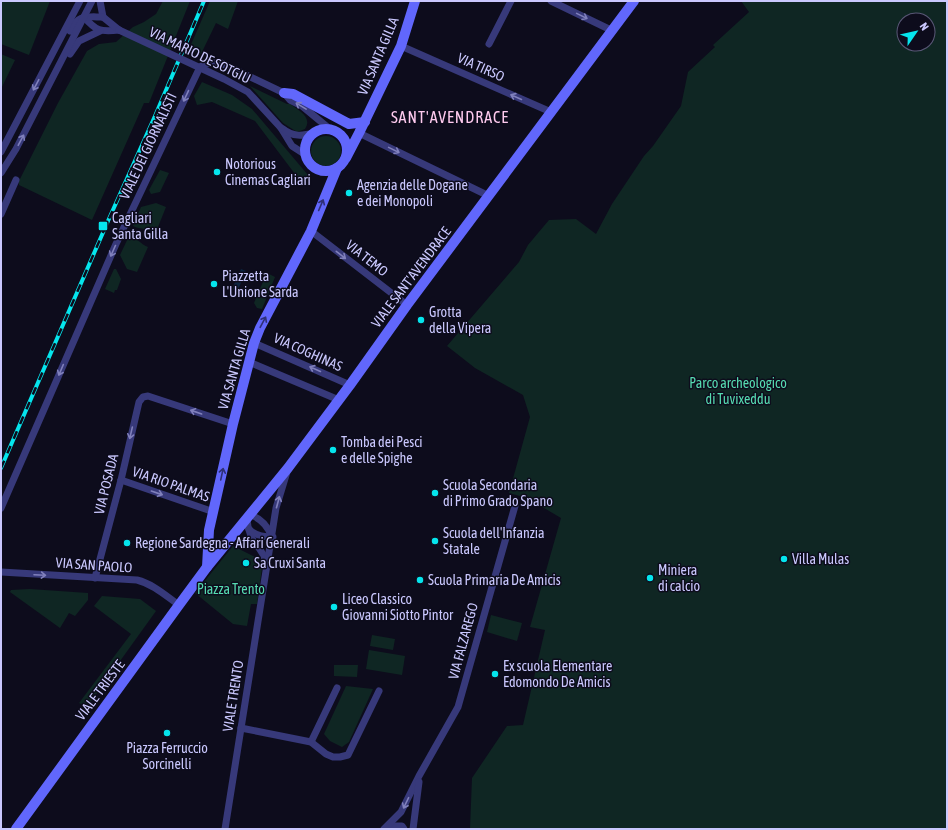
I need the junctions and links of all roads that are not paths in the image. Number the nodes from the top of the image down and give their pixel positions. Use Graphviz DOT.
graph roads {
  1 [pos="80,1"];
  2 [pos="84,1"];
  3 [pos="92,1"];
  4 [pos="100,1"];
  5 [pos="415,1"];
  6 [pos="511,1"];
  7 [pos="551,1"];
  8 [pos="634,1"];
  9 [pos="84,17"];
  10 [pos="103,17"];
  11 [pos="119,30"];
  12 [pos="100,31"];
  13 [pos="613,31"];
  14 [pos="489,44"];
  15 [pos="401,46"];
  16 [pos="48,61"];
  17 [pos="62,61"];
  18 [pos="284,93"];
  19 [pos="551,112"];
  20 [pos="365,122"];
  21 [pos="281,128"];
  22 [pos="331,130"];
  23 [pos="314,133"];
  24 [pos="359,133"];
  25 [pos="341,136"];
  26 [pos="1,152"];
  27 [pos="306,156"];
  28 [pos="346,158"];
  29 [pos="337,168"];
  30 [pos="1,173"];
  31 [pos="16,180"];
  32 [pos="489,196"];
  33 [pos="1,214"];
  34 [pos="311,231"];
  35 [pos="407,305"];
  36 [pos="254,343"];
  37 [pos="249,362"];
  38 [pos="350,385"];
  39 [pos="338,400"];
  40 [pos="233,424"];
  41 [pos="288,468"];
  42 [pos="120,480"];
  43 [pos="515,506"];
  44 [pos="1,508"];
  45 [pos="214,512"];
  46 [pos="249,520"];
  47 [pos="209,530"];
  48 [pos="234,536"];
  49 [pos="272,537"];
  50 [pos="207,568"];
  51 [pos="268,568"];
  52 [pos="1,572"];
  53 [pos="95,578"];
  54 [pos="179,605"];
  55 [pos="337,688"];
  56 [pos="379,691"];
  57 [pos="241,728"];
  58 [pos="311,742"];
  59 [pos="419,776"];
  60 [pos="386,827"];
  61 [pos="16,829"];
  62 [pos="224,829"];
  63 [pos="404,829"];
  64 [pos="413,829"];
  1 -- 16 [label="street"];
  2 -- 9 [label="street"];
  3 -- 9 [label="street"];
  4 -- 10 [label="street"];
  5 -- 15 [label="main road, VIA SANTA GILLA"];
  6 -- 14 [label="street"];
  7 -- 13 [label="street, one-way"];
  8 -- 13 [label="main road, VIALE SANT'AVENDRACE"];
  9 -- 10 [label="street"];
  9 -- 12 [label="street"];
  9 -- 16 [label="street"];
  9 -- 17 [label="street"];
  10 -- 11 [label="street, VIA MARIO DE SOTGIU"];
  11 -- 12 [label="street, VIA MARIO DE SOTGIU"];
  11 -- 21 [label="street, VIA MARIO DE SOTGIU, bridge"];
  12 -- 17 [label="street"];
  13 -- 19 [label="main road, VIALE SANT'AVENDRACE"];
  19 -- 15 [label="street, VIA TIRSO, one-way"];
  15 -- 20 [label="main road, VIA SANTA GILLA"];
  16 -- 26 [label="street, one-way"];
  30 -- 17 [label="street, one-way"];
  18 -- 20 [label="main road"];
  22 -- 18 [label="street, VIALE DEI GIORNALISTI, one-way"];
  18 -- 44 [label="street, VIALE DEI GIORNALISTI, one-way"];
  19 -- 32 [label="main road, VIALE SANT'AVENDRACE"];
  20 -- 24 [label="main road, VIA SANTA GILLA"];
  20 -- 25 [label="main road"];
  21 -- 23 [label="street, VIA MARIO DE SOTGIU"];
  21 -- 27 [label="street, VIA MARIO DE SOTGIU"];
  22 -- 23 [label="main road"];
  22 -- 25 [label="main road"];
  23 -- 27 [label="main road"];
  24 -- 28 [label="main road, VIA SANTA GILLA"];
  24 -- 32 [label="street, one-way"];
  25 -- 28 [label="main road"];
  27 -- 29 [label="main road"];
  28 -- 29 [label="main road, VIA SANTA GILLA"];
  34 -- 29 [label="main road, VIA SANTA GILLA, one-way"];
  31 -- 33 [label="street"];
  32 -- 35 [label="main road, VIALE SANT'AVENDRACE"];
  34 -- 35 [label="street, VIA TEMO, one-way"];
  36 -- 34 [label="main road, VIA SANTA GILLA, one-way"];
  35 -- 38 [label="main road, VIALE SANT'AVENDRACE"];
  36 -- 37 [label="main road, VIA SANTA GILLA"];
  38 -- 36 [label="street, VIA COGHINAS, one-way"];
  37 -- 39 [label="street"];
  37 -- 40 [label="main road, VIA SANTA GILLA"];
  38 -- 39 [label="main road, VIALE SANT'AVENDRACE"];
  39 -- 41 [label="main road, VIALE SANT'AVENDRACE"];
  40 -- 42 [label="street, VIA POSADA, one-way"];
  45 -- 40 [label="main road, VIA SANTA GILLA, one-way"];
  41 -- 46 [label="main road, VIALE SANT'AVENDRACE"];
  49 -- 41 [label="street, VIALE TRENTO, one-way"];
  42 -- 45 [label="street, VIA RIO PALMAS, one-way"];
  42 -- 53 [label="street, VIA POSADA"];
  43 -- 59 [label="street, VIA FALZAREGO"];
  45 -- 47 [label="main road, VIA SANTA GILLA"];
  46 -- 48 [label="main road, VIALE SANT'AVENDRACE"];
  46 -- 49 [label="street"];
  46 -- 49 [label="street"];
  46 -- 51 [label="street"];
  47 -- 48 [label="main road"];
  47 -- 50 [label="main road, VIA SANTA GILLA"];
  48 -- 50 [label="main road, VIALE SANT'AVENDRACE"];
  49 -- 51 [label="street, VIALE TRENTO"];
  50 -- 54 [label="main road, VIALE TRIESTE"];
  51 -- 57 [label="street, VIALE TRENTO"];
  52 -- 53 [label="street, VIA SAN PAOLO, one-way"];
  53 -- 54 [label="street, VIA SAN PAOLO"];
  54 -- 61 [label="main road, VIALE TRIESTE"];
  55 -- 58 [label="street"];
  56 -- 58 [label="street"];
  57 -- 58 [label="street"];
  57 -- 62 [label="street, VIALE TRENTO"];
  59 -- 60 [label="street, VIA FALZAREGO, one-way"];
  59 -- 64 [label="street, VIA FALZAREGO"];
  60 -- 63 [label="street"];
}
